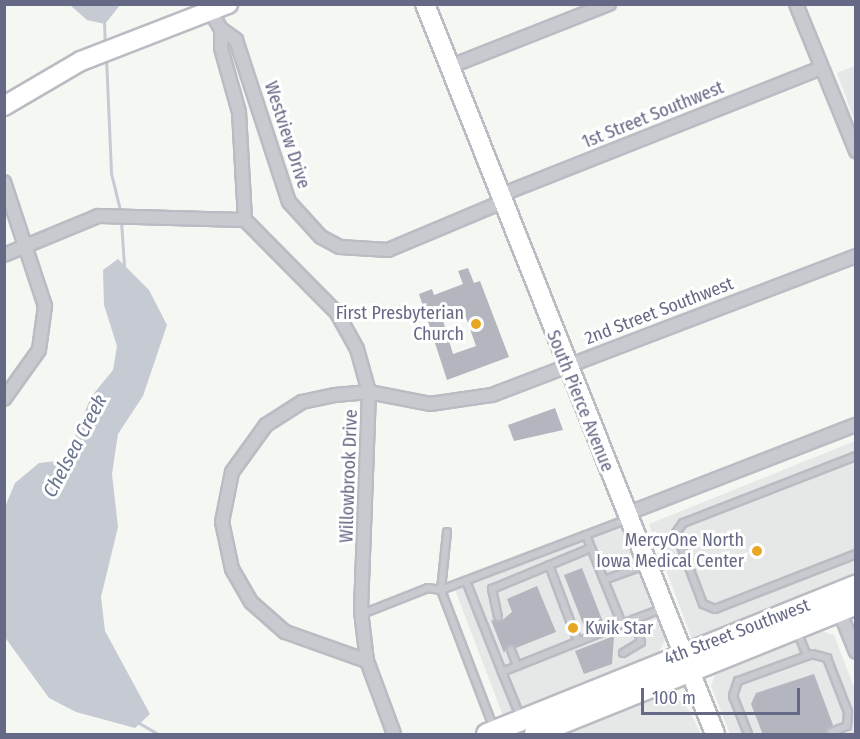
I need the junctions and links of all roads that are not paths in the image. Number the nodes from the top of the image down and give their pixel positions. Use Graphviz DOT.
graph roads {
  1 [pos="228,4"];
  2 [pos="425,4"];
  3 [pos="609,4"];
  4 [pos="796,4"];
  5 [pos="208,8"];
  6 [pos="221,29"];
  7 [pos="449,67"];
  8 [pos="822,68"];
  9 [pos="4,106"];
  10 [pos="855,151"];
  11 [pos="4,182"];
  12 [pos="499,199"];
  13 [pos="244,220"];
  14 [pos="28,245"];
  15 [pos="4,255"];
  16 [pos="855,256"];
  17 [pos="566,366"];
  18 [pos="369,393"];
  19 [pos="4,399"];
  20 [pos="855,425"];
  21 [pos="855,456"];
  22 [pos="627,517"];
  23 [pos="447,532"];
  24 [pos="586,535"];
  25 [pos="591,548"];
  26 [pos="855,554"];
  27 [pos="685,556"];
  28 [pos="549,565"];
  29 [pos="647,567"];
  30 [pos="604,580"];
  31 [pos="466,581"];
  32 [pos="855,586"];
  33 [pos="441,590"];
  34 [pos="847,607"];
  35 [pos="664,608"];
  36 [pos="362,614"];
  37 [pos="498,617"];
  38 [pos="635,619"];
  39 [pos="622,624"];
  40 [pos="796,630"];
  41 [pos="579,642"];
  42 [pos="511,650"];
  43 [pos="682,652"];
  44 [pos="855,652"];
  45 [pos="623,653"];
  46 [pos="807,656"];
  47 [pos="367,661"];
  48 [pos="517,666"];
  49 [pos="502,672"];
  50 [pos="690,672"];
  51 [pos="521,719"];
  52 [pos="831,732"];
  53 [pos="491,733"];
  54 [pos="394,735"];
  55 [pos="535,735"];
  56 [pos="715,735"];
  57 [pos="748,735"];
  1 -- 5 [label="main road"];
  2 -- 7 [label="main road, South Pierce Avenue"];
  3 -- 7 [label="street"];
  4 -- 8 [label="street"];
  5 -- 6 [label="street, Westview Drive"];
  5 -- 9 [label="main road"];
  6 -- 12 [label="street, Westview Drive"];
  6 -- 13 [label="street"];
  7 -- 12 [label="main road, South Pierce Avenue"];
  8 -- 10 [label="street"];
  8 -- 12 [label="street, 1st Street Southwest"];
  11 -- 14 [label="street"];
  12 -- 17 [label="main road, South Pierce Avenue"];
  13 -- 14 [label="street"];
  13 -- 18 [label="street, Willowbrook Drive"];
  14 -- 15 [label="street"];
  14 -- 19 [label="street"];
  16 -- 17 [label="street, 2nd Street Southwest"];
  17 -- 18 [label="street, 2nd Street Southwest"];
  17 -- 22 [label="main road, South Pierce Avenue"];
  18 -- 36 [label="street, Willowbrook Drive"];
  18 -- 47 [label="street, 2nd Street Southwest"];
  20 -- 22 [label="street"];
  21 -- 27 [label="lane"];
  22 -- 24 [label="lane"];
  22 -- 29 [label="main road, South Pierce Avenue"];
  23 -- 33 [label="lane"];
  24 -- 25 [label="lane"];
  24 -- 31 [label="lane"];
  25 -- 28 [label="lane"];
  25 -- 30 [label="lane"];
  26 -- 27 [label="lane"];
  27 -- 29 [label="lane"];
  28 -- 37 [label="lane"];
  28 -- 41 [label="lane"];
  29 -- 30 [label="lane"];
  29 -- 35 [label="main road, South Pierce Avenue"];
  30 -- 39 [label="lane"];
  31 -- 33 [label="lane"];
  31 -- 49 [label="lane"];
  32 -- 43 [label="main road, 4th Street Southwest"];
  33 -- 36 [label="lane"];
  33 -- 53 [label="lane"];
  34 -- 40 [label="main road, 4th Street Southwest"];
  34 -- 44 [label="street"];
  35 -- 38 [label="lane"];
  35 -- 43 [label="main road, South Pierce Avenue"];
  36 -- 47 [label="street, Willowbrook Drive"];
  38 -- 39 [label="lane"];
  38 -- 45 [label="lane"];
  39 -- 41 [label="lane"];
  40 -- 46 [label="lane"];
  40 -- 50 [label="main road, 4th Street Southwest"];
  41 -- 48 [label="lane"];
  42 -- 48 [label="lane"];
  43 -- 50 [label="main road, South Pierce Avenue"];
  43 -- 51 [label="main road, 4th Street Southwest"];
  46 -- 52 [label="lane"];
  46 -- 57 [label="lane"];
  47 -- 54 [label="street, Willowbrook Drive"];
  48 -- 49 [label="lane"];
  49 -- 51 [label="lane"];
  50 -- 55 [label="main road, 4th Street Southwest"];
  50 -- 56 [label="main road, South Pierce Avenue"];
  51 -- 53 [label="main road, 4th Street Southwest"];
}
